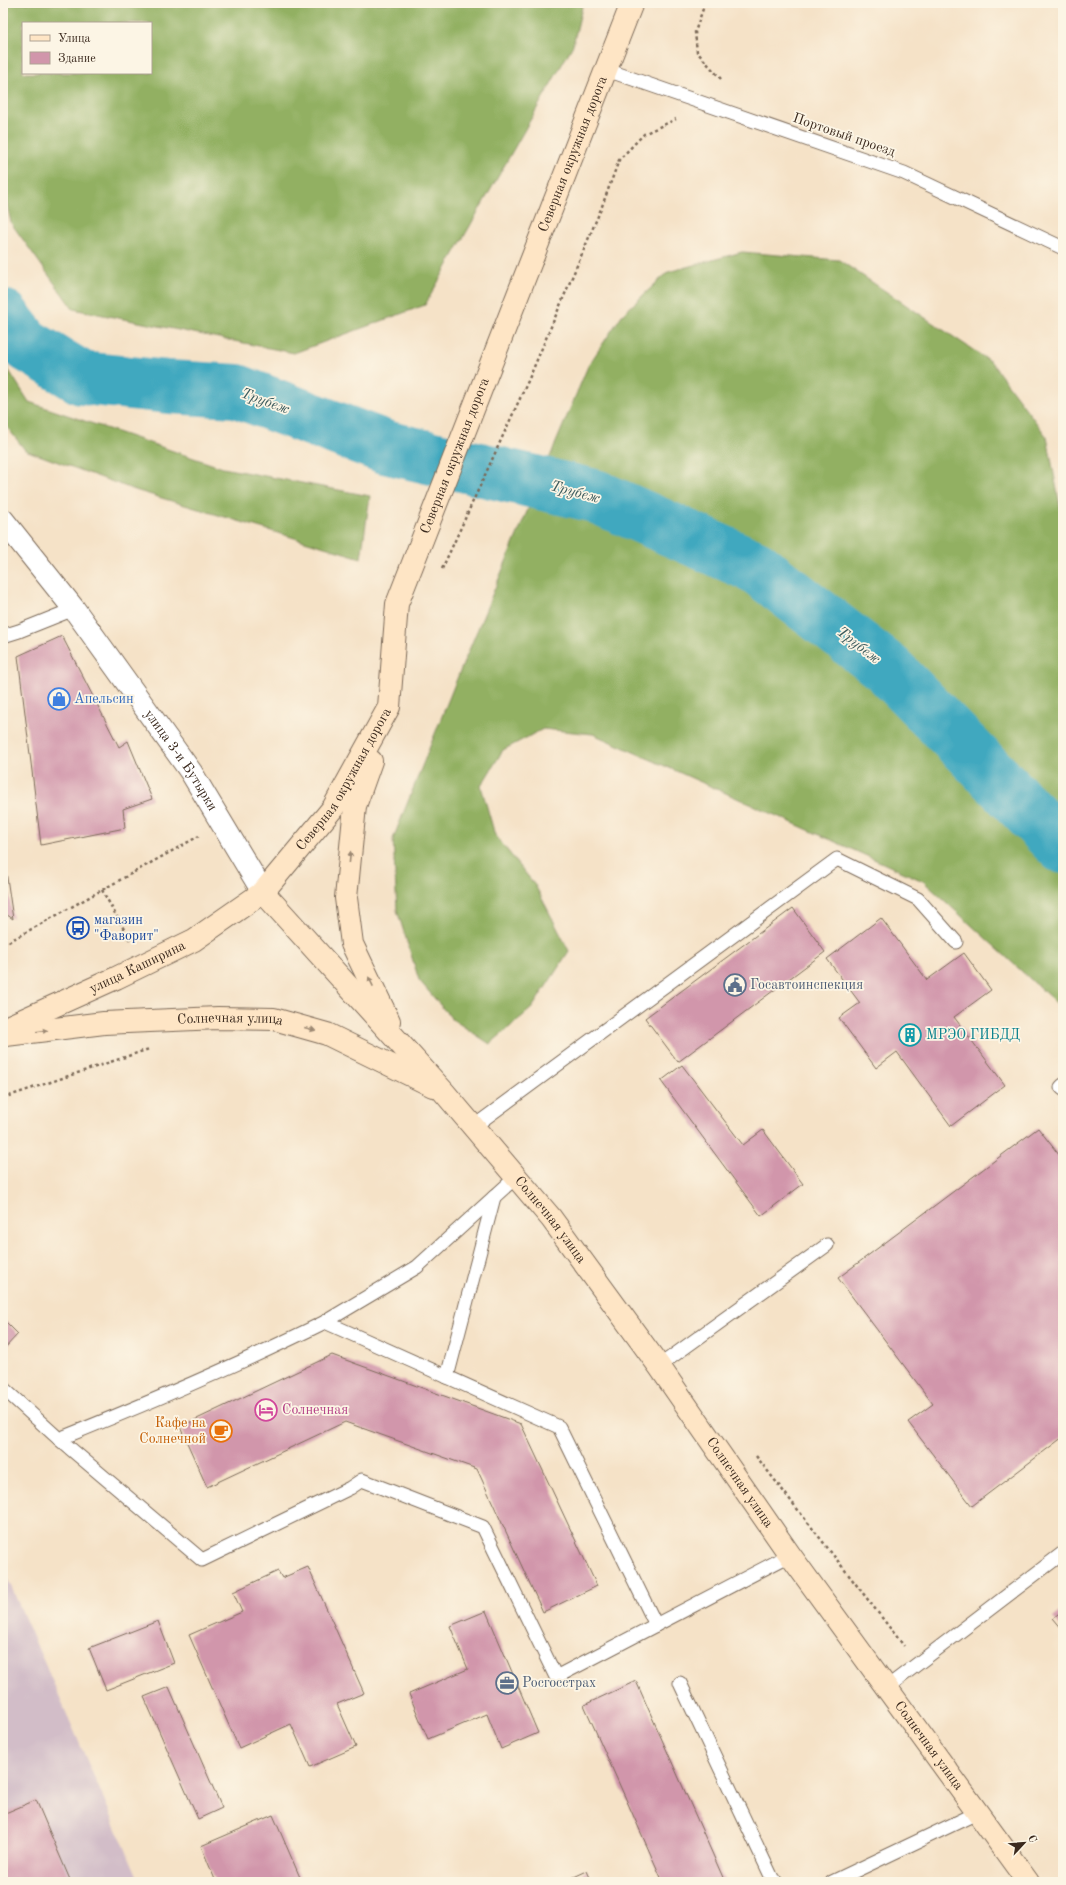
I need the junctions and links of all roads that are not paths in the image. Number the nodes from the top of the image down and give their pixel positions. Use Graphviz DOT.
graph roads {
  1 [pos="632,5"];
  2 [pos="607,70"];
  3 [pos="1063,248"];
  4 [pos="4,524"];
  5 [pos="74,608"];
  6 [pos="3,636"];
  7 [pos="389,707"];
  8 [pos="263,892"];
  9 [pos="956,942"];
  10 [pos="3,1029"];
  11 [pos="3,1035"];
  12 [pos="400,1043"];
  13 [pos="1063,1085"];
  14 [pos="1063,1089"];
  15 [pos="443,1091"];
  16 [pos="473,1127"];
  17 [pos="516,1177"];
  18 [pos="494,1197"];
  19 [pos="827,1245"];
  20 [pos="325,1322"];
  21 [pos="659,1366"];
  22 [pos="447,1377"];
  23 [pos="3,1388"];
  24 [pos="59,1439"];
  25 [pos="1063,1553"];
  26 [pos="790,1555"];
  27 [pos="656,1625"];
  28 [pos="680,1683"];
  29 [pos="886,1688"];
  30 [pos="977,1813"];
  31 [pos="777,1882"];
  32 [pos="832,1882"];
  33 [pos="1028,1882"];
  1 -- 2 [label="main road, Северная окружная дорога"];
  2 -- 3 [label="lane, Портовый проезд"];
  2 -- 7 [label="main road, Северная окружная дорога"];
  4 -- 5 [label="street, улица 3-и Бутырки"];
  5 -- 6 [label="lane"];
  5 -- 8 [label="street, улица 3-и Бутырки"];
  7 -- 8 [label="main road, Северная окружная дорога"];
  12 -- 7 [label="main road, one-way"];
  8 -- 10 [label="main road, улица Каширина"];
  8 -- 12 [label="main road, Солнечная улица"];
  9 -- 16 [label="lane"];
  11 -- 15 [label="main road, Солнечная улица, one-way"];
  12 -- 15 [label="main road, Солнечная улица"];
  13 -- 14 [label="lane"];
  15 -- 16 [label="main road, Солнечная улица"];
  16 -- 17 [label="main road, Солнечная улица"];
  17 -- 18 [label="lane"];
  17 -- 21 [label="main road, Солнечная улица"];
  18 -- 20 [label="lane"];
  18 -- 22 [label="lane"];
  19 -- 21 [label="lane"];
  20 -- 22 [label="lane"];
  20 -- 24 [label="lane"];
  21 -- 26 [label="main road, Солнечная улица"];
  22 -- 27 [label="lane"];
  23 -- 24 [label="lane"];
  24 -- 27 [label="lane"];
  25 -- 29 [label="lane"];
  26 -- 27 [label="lane"];
  26 -- 29 [label="main road, Солнечная улица"];
  28 -- 31 [label="lane"];
  29 -- 30 [label="main road, Солнечная улица"];
  30 -- 32 [label="lane"];
  30 -- 33 [label="main road, Солнечная улица"];
}
